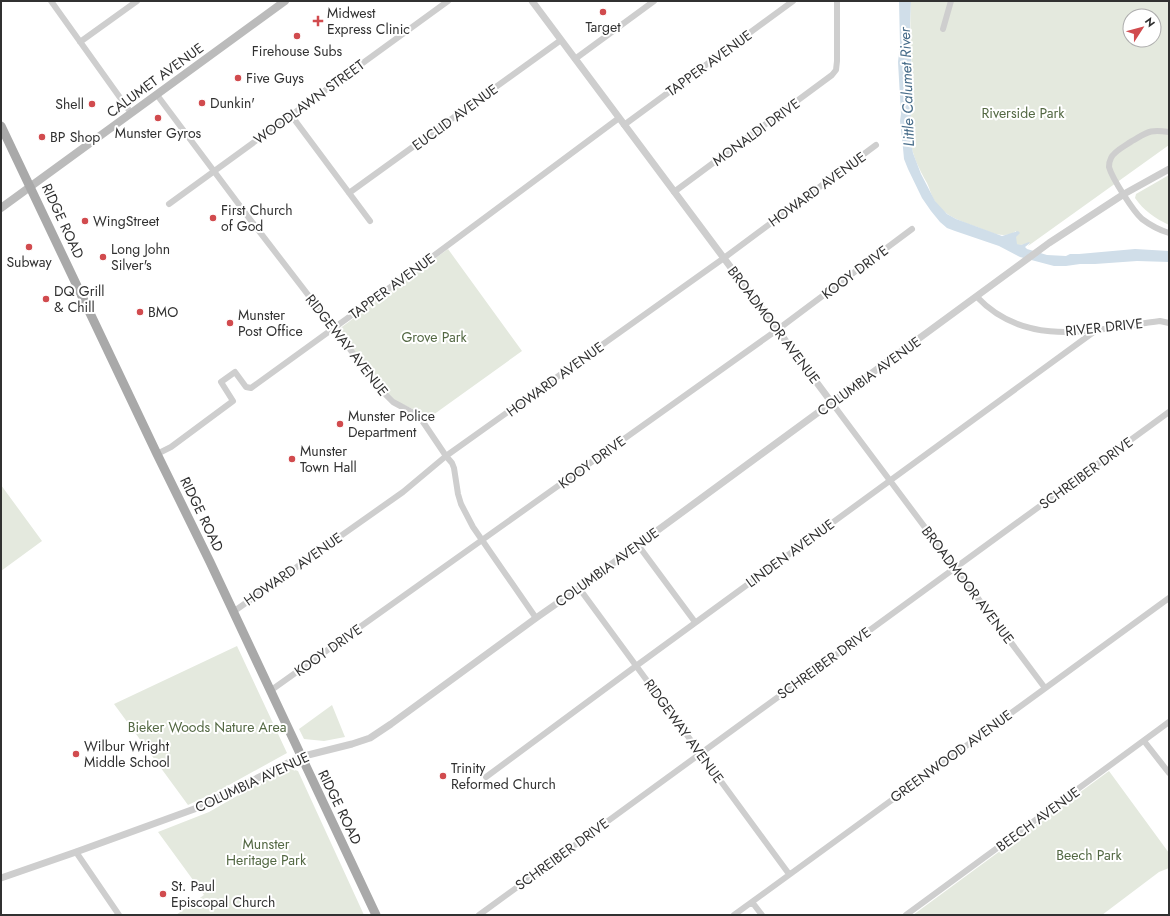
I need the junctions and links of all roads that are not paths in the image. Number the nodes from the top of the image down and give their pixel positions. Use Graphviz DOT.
graph roads {
  1 [pos="50,1"];
  2 [pos="137,1"];
  3 [pos="285,1"];
  4 [pos="448,1"];
  5 [pos="532,1"];
  6 [pos="654,1"];
  7 [pos="793,1"];
  8 [pos="837,1"];
  9 [pos="951,1"];
  10 [pos="943,29"];
  11 [pos="561,40"];
  12 [pos="80,42"];
  13 [pos="575,59"];
  14 [pos="157,95"];
  15 [pos="131,114"];
  16 [pos="291,116"];
  17 [pos="619,118"];
  18 [pos="624,125"];
  19 [pos="1,126"];
  20 [pos="1169,132"];
  21 [pos="876,145"];
  22 [pos="1169,169"];
  23 [pos="214,171"];
  24 [pos="31,187"];
  25 [pos="674,192"];
  26 [pos="349,193"];
  27 [pos="1124,194"];
  28 [pos="169,204"];
  29 [pos="1,208"];
  30 [pos="370,221"];
  31 [pos="912,229"];
  32 [pos="1169,233"];
  33 [pos="724,258"];
  34 [pos="977,297"];
  35 [pos="1169,323"];
  36 [pos="334,328"];
  37 [pos="777,330"];
  38 [pos="1095,331"];
  39 [pos="832,403"];
  40 [pos="1169,412"];
  41 [pos="157,454"];
  42 [pos="446,456"];
  43 [pos="891,481"];
  44 [pos="483,541"];
  45 [pos="638,545"];
  46 [pos="955,568"];
  47 [pos="579,588"];
  48 [pos="1169,598"];
  49 [pos="233,612"];
  50 [pos="536,618"];
  51 [pos="695,622"];
  52 [pos="636,666"];
  53 [pos="1045,688"];
  54 [pos="270,691"];
  55 [pos="1169,722"];
  56 [pos="1144,741"];
  57 [pos="700,753"];
  58 [pos="300,757"];
  59 [pos="1169,773"];
  60 [pos="486,777"];
  61 [pos="76,852"];
  62 [pos="789,874"];
  63 [pos="1,878"];
  64 [pos="752,902"];
  65 [pos="119,915"];
  66 [pos="376,915"];
  67 [pos="479,915"];
  68 [pos="734,915"];
  69 [pos="762,915"];
  70 [pos="906,915"];
  1 -- 12 [label="street"];
  2 -- 12 [label="street"];
  3 -- 14 [label="main road, CALUMET AVENUE"];
  4 -- 16 [label="street, WOODLAWN STREET"];
  5 -- 11 [label="street, BROADMOOR AVENUE"];
  6 -- 13 [label="street"];
  7 -- 18 [label="street, TAPPER AVENUE"];
  8 -- 25 [label="street, MONALDI DRIVE"];
  9 -- 10 [label="street"];
  11 -- 13 [label="street, BROADMOOR AVENUE"];
  11 -- 26 [label="street, EUCLID AVENUE"];
  12 -- 15 [label="street"];
  13 -- 17 [label="street, BROADMOOR AVENUE"];
  14 -- 15 [label="main road, CALUMET AVENUE"];
  14 -- 23 [label="street, RIDGEWAY AVENUE"];
  15 -- 24 [label="main road, CALUMET AVENUE"];
  16 -- 23 [label="street, WOODLAWN STREET"];
  16 -- 26 [label="street"];
  17 -- 18 [label="street, BROADMOOR AVENUE"];
  17 -- 36 [label="street, TAPPER AVENUE"];
  18 -- 25 [label="street, BROADMOOR AVENUE"];
  19 -- 24 [label="main road, RIDGE ROAD"];
  20 -- 27 [label="street"];
  21 -- 33 [label="street, HOWARD AVENUE"];
  22 -- 27 [label="street, COLUMBIA AVENUE"];
  23 -- 28 [label="street, WOODLAWN STREET"];
  23 -- 36 [label="street, RIDGEWAY AVENUE"];
  24 -- 29 [label="main road, CALUMET AVENUE"];
  24 -- 41 [label="main road, RIDGE ROAD"];
  25 -- 33 [label="street, BROADMOOR AVENUE"];
  26 -- 30 [label="street"];
  27 -- 32 [label="street"];
  27 -- 34 [label="street, COLUMBIA AVENUE"];
  31 -- 37 [label="street, KOOY DRIVE"];
  33 -- 37 [label="street, BROADMOOR AVENUE"];
  33 -- 42 [label="street, HOWARD AVENUE"];
  34 -- 38 [label="street, RIVER DRIVE"];
  34 -- 39 [label="street, COLUMBIA AVENUE"];
  35 -- 38 [label="street, RIVER DRIVE"];
  36 -- 41 [label="street, TAPPER AVENUE"];
  36 -- 42 [label="street, RIDGEWAY AVENUE"];
  37 -- 39 [label="street, BROADMOOR AVENUE"];
  37 -- 44 [label="street, KOOY DRIVE"];
  38 -- 43 [label="street, LINDEN AVENUE"];
  39 -- 43 [label="street, BROADMOOR AVENUE"];
  39 -- 45 [label="street, COLUMBIA AVENUE"];
  40 -- 46 [label="street, SCHREIBER DRIVE"];
  41 -- 49 [label="main road, RIDGE ROAD"];
  42 -- 44 [label="street, RIDGEWAY AVENUE"];
  42 -- 49 [label="street, HOWARD AVENUE"];
  43 -- 46 [label="street, BROADMOOR AVENUE"];
  43 -- 51 [label="street, LINDEN AVENUE"];
  44 -- 50 [label="street, RIDGEWAY AVENUE"];
  44 -- 54 [label="street, KOOY DRIVE"];
  45 -- 47 [label="street, COLUMBIA AVENUE"];
  45 -- 51 [label="street"];
  46 -- 53 [label="street, BROADMOOR AVENUE"];
  46 -- 57 [label="street, SCHREIBER DRIVE"];
  47 -- 50 [label="street, COLUMBIA AVENUE"];
  47 -- 52 [label="street, RIDGEWAY AVENUE"];
  48 -- 53 [label="street, GREENWOOD AVENUE"];
  49 -- 54 [label="main road, RIDGE ROAD"];
  50 -- 58 [label="street, COLUMBIA AVENUE"];
  51 -- 52 [label="street, LINDEN AVENUE"];
  52 -- 57 [label="street, RIDGEWAY AVENUE"];
  52 -- 60 [label="street, LINDEN AVENUE"];
  53 -- 62 [label="street, GREENWOOD AVENUE"];
  54 -- 58 [label="main road, RIDGE ROAD"];
  55 -- 56 [label="street, BEECH AVENUE"];
  56 -- 59 [label="street"];
  56 -- 70 [label="street, BEECH AVENUE"];
  57 -- 62 [label="street, RIDGEWAY AVENUE"];
  57 -- 67 [label="street, SCHREIBER DRIVE"];
  58 -- 61 [label="street, COLUMBIA AVENUE"];
  58 -- 66 [label="main road, RIDGE ROAD"];
  61 -- 63 [label="street, COLUMBIA AVENUE"];
  61 -- 65 [label="street"];
  62 -- 64 [label="street, GREENWOOD AVENUE"];
  64 -- 68 [label="street, GREENWOOD AVENUE"];
  64 -- 69 [label="street"];
}
